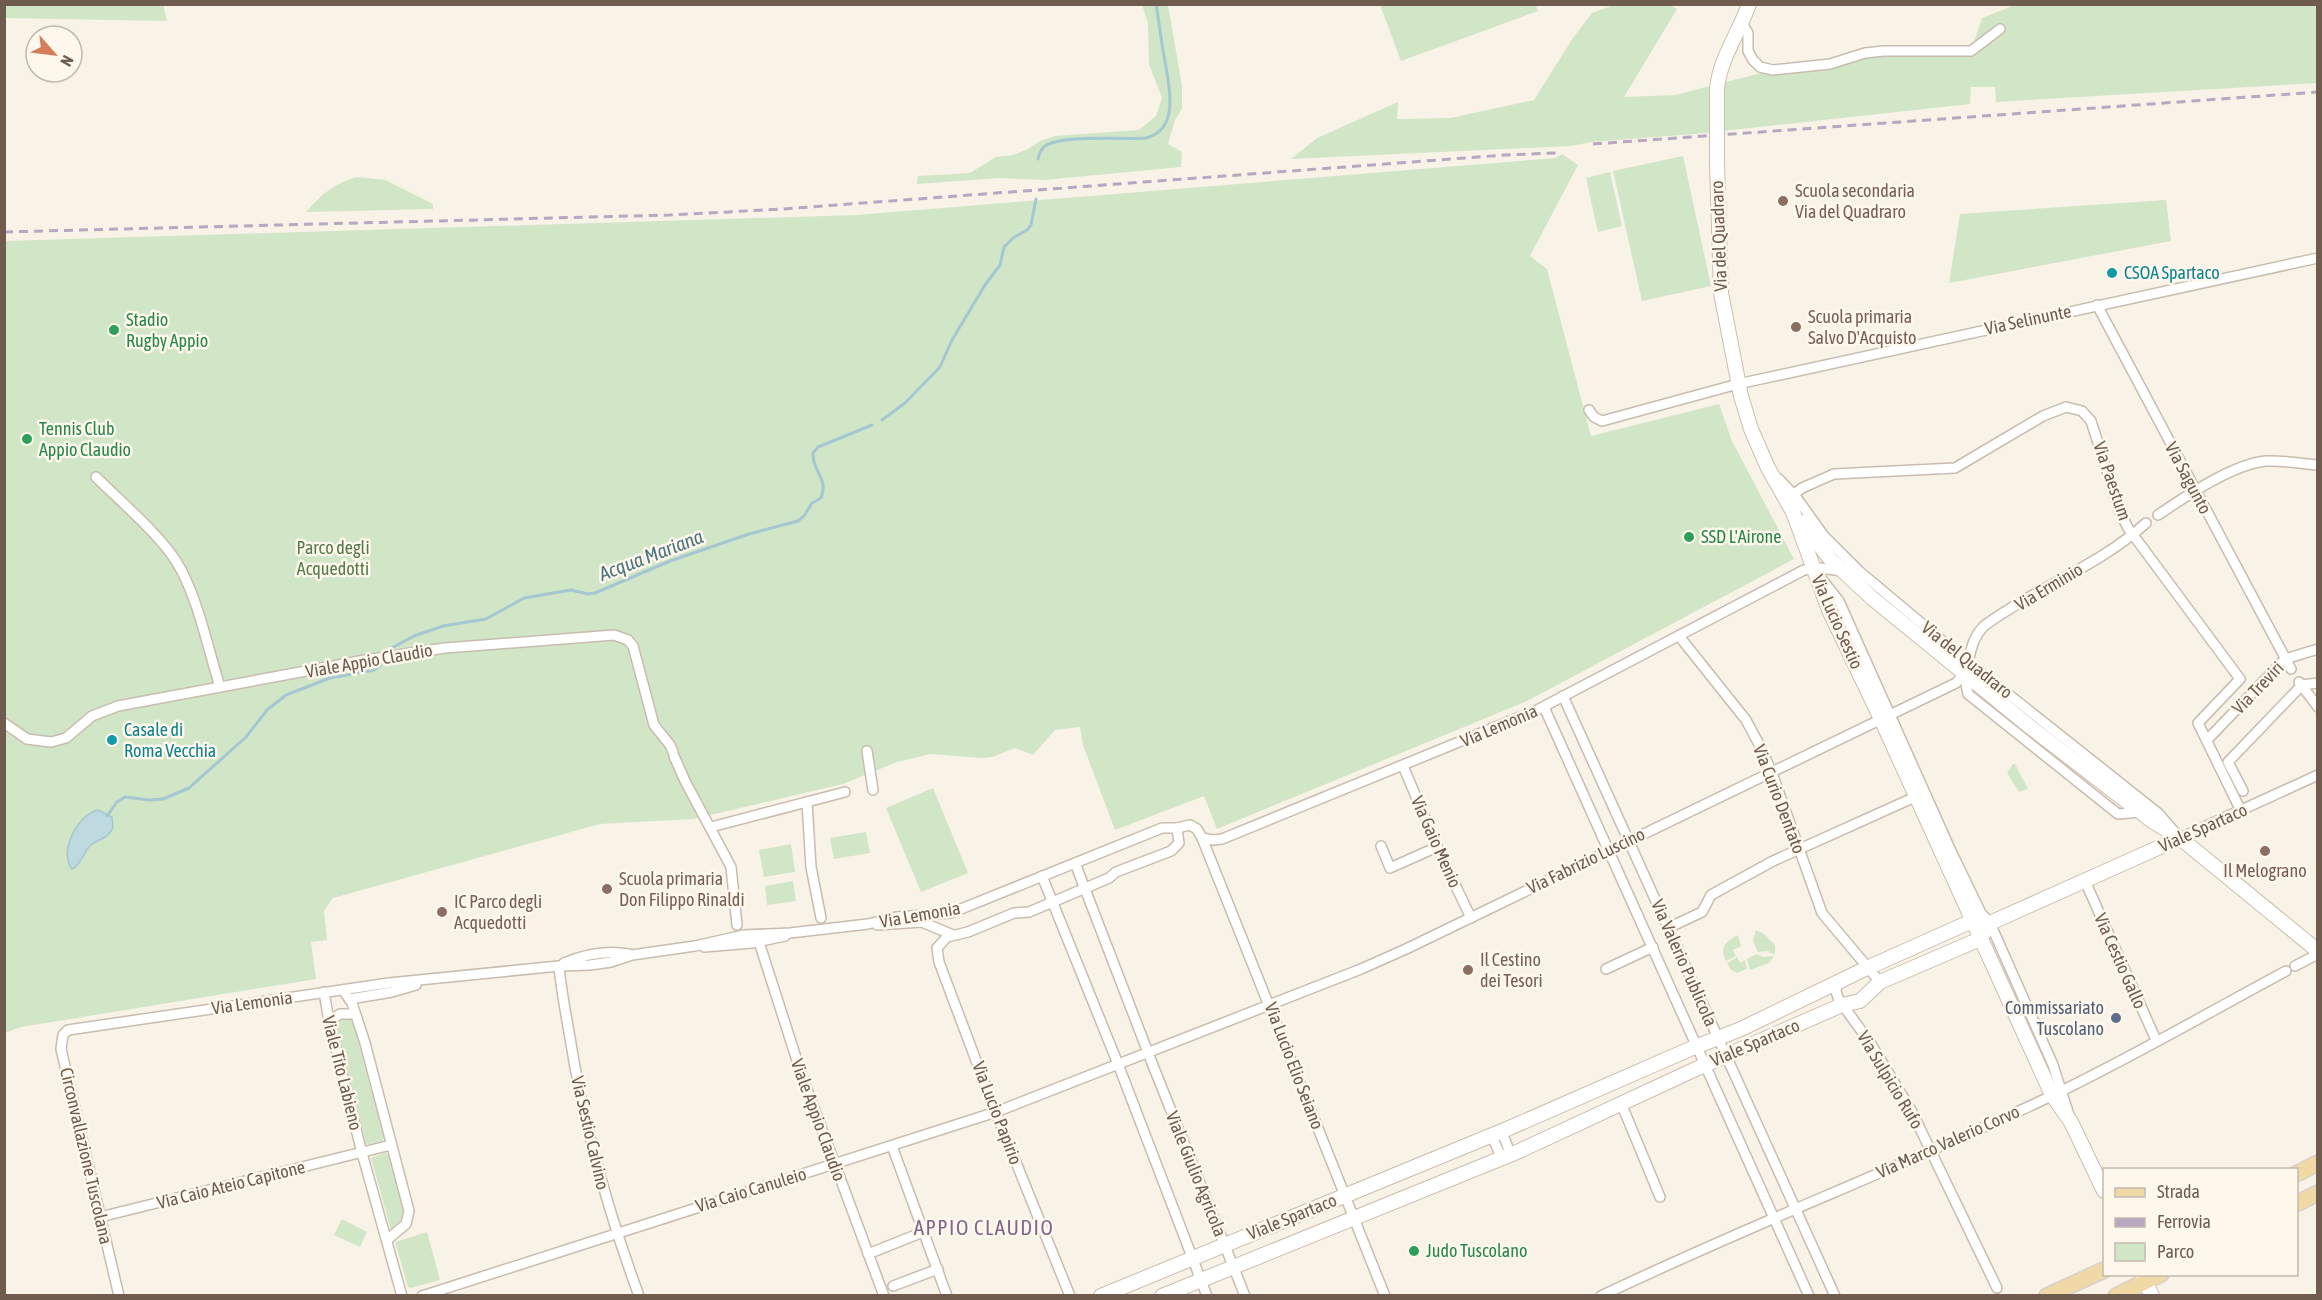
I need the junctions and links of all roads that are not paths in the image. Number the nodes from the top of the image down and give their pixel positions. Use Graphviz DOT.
graph roads {
  1 [pos="1749,4"];
  2 [pos="1742,23"];
  3 [pos="2000,29"];
  4 [pos="2316,260"];
  5 [pos="2097,305"];
  6 [pos="1738,384"];
  7 [pos="1588,410"];
  8 [pos="2318,465"];
  9 [pos="96,477"];
  10 [pos="2194,490"];
  11 [pos="1791,502"];
  12 [pos="2158,515"];
  13 [pos="2146,523"];
  14 [pos="2132,535"];
  15 [pos="1812,568"];
  16 [pos="1847,568"];
  17 [pos="1679,636"];
  18 [pos="2318,649"];
  19 [pos="2283,654"];
  20 [pos="1966,668"];
  21 [pos="2291,669"];
  22 [pos="2301,683"];
  23 [pos="2318,683"];
  24 [pos="220,687"];
  25 [pos="1881,692"];
  26 [pos="1563,696"];
  27 [pos="1544,706"];
  28 [pos="2318,706"];
  29 [pos="1882,713"];
  30 [pos="4,723"];
  31 [pos="2048,725"];
  32 [pos="2029,726"];
  33 [pos="2207,740"];
  34 [pos="2072,744"];
  35 [pos="867,751"];
  36 [pos="2073,760"];
  37 [pos="1403,766"];
  38 [pos="1772,772"];
  39 [pos="2318,775"];
  40 [pos="873,790"];
  41 [pos="2243,791"];
  42 [pos="845,792"];
  43 [pos="1915,797"];
  44 [pos="807,802"];
  45 [pos="2241,811"];
  46 [pos="2140,812"];
  47 [pos="711,827"];
  48 [pos="1177,828"];
  49 [pos="1202,838"];
  50 [pos="2180,838"];
  51 [pos="1630,840"];
  52 [pos="1381,846"];
  53 [pos="1437,847"];
  54 [pos="1798,849"];
  55 [pos="1609,850"];
  56 [pos="1075,863"];
  57 [pos="1042,876"];
  58 [pos="2085,881"];
  59 [pos="1084,889"];
  60 [pos="1052,902"];
  61 [pos="1971,909"];
  62 [pos="951,913"];
  63 [pos="821,918"];
  64 [pos="1471,918"];
  65 [pos="1989,923"];
  66 [pos="868,924"];
  67 [pos="736,925"];
  68 [pos="1668,928"];
  69 [pos="790,933"];
  70 [pos="953,936"];
  71 [pos="744,939"];
  72 [pos="1980,939"];
  73 [pos="759,942"];
  74 [pos="1653,947"];
  75 [pos="2318,953"];
  76 [pos="559,966"];
  77 [pos="1868,968"];
  78 [pos="1606,969"];
  79 [pos="426,980"];
  80 [pos="1880,982"];
  81 [pos="1837,983"];
  82 [pos="343,990"];
  83 [pos="324,992"];
  84 [pos="350,999"];
  85 [pos="1269,1004"];
  86 [pos="1842,1005"];
  87 [pos="355,1014"];
  88 [pos="329,1021"];
  89 [pos="79,1027"];
  90 [pos="1718,1038"];
  91 [pos="2156,1040"];
  92 [pos="1697,1046"];
  93 [pos="1147,1052"];
  94 [pos="1726,1056"];
  95 [pos="1118,1064"];
  96 [pos="1706,1064"];
  97 [pos="2053,1065"];
  98 [pos="2045,1079"];
  99 [pos="2057,1092"];
  100 [pos="1620,1103"];
  101 [pos="996,1112"];
  102 [pos="1497,1134"];
  103 [pos="391,1145"];
  104 [pos="892,1146"];
  105 [pos="1931,1150"];
  106 [pos="362,1153"];
  107 [pos="1506,1155"];
  108 [pos="2318,1163"];
  109 [pos="834,1165"];
  110 [pos="2298,1173"];
  111 [pos="2103,1189"];
  112 [pos="2318,1193"];
  113 [pos="1345,1196"];
  114 [pos="1660,1197"];
  115 [pos="2298,1203"];
  116 [pos="1795,1208"];
  117 [pos="100,1217"];
  118 [pos="1354,1217"];
  119 [pos="1774,1218"];
  120 [pos="616,1232"];
  121 [pos="922,1232"];
  122 [pos="387,1240"];
  123 [pos="1224,1245"];
  124 [pos="868,1254"];
  125 [pos="1192,1258"];
  126 [pos="1233,1266"];
  127 [pos="938,1269"];
  128 [pos="2103,1270"];
  129 [pos="2159,1276"];
  130 [pos="1200,1279"];
  131 [pos="2146,1284"];
  132 [pos="893,1286"];
  133 [pos="1996,1288"];
  134 [pos="1620,1291"];
  135 [pos="434,1294"];
  136 [pos="118,1296"];
  137 [pos="402,1296"];
  138 [pos="422,1296"];
  139 [pos="639,1296"];
  140 [pos="884,1296"];
  141 [pos="947,1296"];
  142 [pos="1070,1296"];
  143 [pos="1101,1296"];
  144 [pos="1162,1296"];
  145 [pos="1207,1296"];
  146 [pos="1245,1296"];
  147 [pos="1384,1296"];
  148 [pos="1600,1296"];
  149 [pos="1809,1296"];
  150 [pos="1835,1296"];
  151 [pos="2047,1296"];
  152 [pos="2116,1296"];
  1 -- 2 [label="street, Via del Quadraro"];
  2 -- 3 [label="street"];
  2 -- 6 [label="street, Via del Quadraro, bridge"];
  4 -- 5 [label="street, Via Selinunte"];
  5 -- 6 [label="street, Via Selinunte"];
  5 -- 10 [label="street, Via Sagunto"];
  6 -- 7 [label="street, Via Selinunte"];
  6 -- 11 [label="street, Via del Quadraro"];
  8 -- 10 [label="street"];
  9 -- 24 [label="street"];
  10 -- 12 [label="street"];
  10 -- 19 [label="street, Via Sagunto"];
  11 -- 14 [label="street, Via Paestum"];
  11 -- 15 [label="street, Via del Quadraro"];
  11 -- 16 [label="street, Via del Quadraro"];
  13 -- 14 [label="street, Via Erminio"];
  14 -- 20 [label="street, Via Erminio"];
  14 -- 33 [label="street, Via Paestum"];
  15 -- 16 [label="street"];
  15 -- 17 [label="street, Via Lemonia"];
  15 -- 25 [label="street, Via Lucio Sestio"];
  15 -- 29 [label="street, Via Lucio Sestio"];
  16 -- 20 [label="street, Via del Quadraro"];
  17 -- 26 [label="street, Via Lemonia"];
  17 -- 38 [label="street, Via Curio Dentato"];
  18 -- 19 [label="street, Via Treviri"];
  19 -- 21 [label="street, Via Sagunto"];
  19 -- 33 [label="street, Via Treviri"];
  20 -- 29 [label="street, Via Fabrizio Luscino"];
  20 -- 31 [label="street, Via del Quadraro"];
  20 -- 32 [label="street, Via del Quadraro"];
  20 -- 46 [label="street, Via del Quadraro"];
  22 -- 23 [label="street"];
  22 -- 28 [label="street"];
  22 -- 41 [label="street"];
  24 -- 30 [label="street, Viale Appio Claudio"];
  24 -- 47 [label="street, Viale Appio Claudio"];
  25 -- 29 [label="street"];
  25 -- 29 [label="street, Via Lucio Sestio"];
  26 -- 27 [label="street, Via Lemonia"];
  26 -- 51 [label="street, Via Valerio Publicola"];
  27 -- 37 [label="street, Via Lemonia"];
  27 -- 55 [label="street, Via Valerio Publicola"];
  29 -- 38 [label="street, Via Fabrizio Luscino"];
  29 -- 43 [label="street, Via Lucio Sestio"];
  29 -- 61 [label="street, Via Lucio Sestio"];
  31 -- 32 [label="street"];
  31 -- 34 [label="street, Via del Quadraro"];
  32 -- 36 [label="street, Via del Quadraro"];
  33 -- 45 [label="street, Via Paestum"];
  34 -- 36 [label="street"];
  34 -- 50 [label="street, Via del Quadraro"];
  35 -- 40 [label="street"];
  36 -- 46 [label="street, Via del Quadraro"];
  37 -- 49 [label="street, Via Lemonia"];
  37 -- 53 [label="street, Via Gaio Menio"];
  38 -- 51 [label="street, Via Fabrizio Luscino"];
  38 -- 54 [label="street, Via Curio Dentato"];
  39 -- 45 [label="street, Viale Spartaco"];
  42 -- 44 [label="street"];
  43 -- 54 [label="street"];
  43 -- 61 [label="street, Via Lucio Sestio"];
  44 -- 47 [label="street"];
  44 -- 63 [label="street"];
  45 -- 50 [label="street, Viale Spartaco"];
  46 -- 50 [label="street, Via del Quadraro"];
  47 -- 67 [label="street, Viale Appio Claudio"];
  48 -- 49 [label="street, Via Lemonia"];
  48 -- 56 [label="street, Via Lemonia"];
  48 -- 59 [label="street, Via Lemonia"];
  49 -- 85 [label="street, Via Lucio Elio Seiano"];
  50 -- 58 [label="street, Viale Spartaco"];
  50 -- 75 [label="street, Via del Quadraro"];
  51 -- 55 [label="street, Via Fabrizio Luscino"];
  51 -- 68 [label="street, Via Valerio Publicola"];
  52 -- 53 [label="street"];
  53 -- 64 [label="street, Via Gaio Menio"];
  54 -- 68 [label="street"];
  54 -- 77 [label="street, Via Curio Dentato"];
  55 -- 64 [label="street, Via Fabrizio Luscino"];
  55 -- 74 [label="street, Via Valerio Publicola"];
  56 -- 57 [label="street, Via Lemonia"];
  56 -- 59 [label="street, Viale Giulio Agricola"];
  57 -- 60 [label="street, Viale Giulio Agricola"];
  57 -- 62 [label="street, Via Lemonia"];
  58 -- 65 [label="street, Viale Spartaco"];
  58 -- 91 [label="street, Via Cestio Gallo"];
  59 -- 60 [label="street, Via Lemonia"];
  59 -- 93 [label="street, Viale Giulio Agricola"];
  60 -- 70 [label="street, Via Lemonia"];
  60 -- 95 [label="street, Viale Giulio Agricola"];
  61 -- 65 [label="street"];
  61 -- 65 [label="street, Via Lucio Sestio"];
  61 -- 72 [label="street, Via Lucio Sestio"];
  61 -- 77 [label="street, Viale Spartaco"];
  62 -- 66 [label="street, Via Lemonia"];
  62 -- 70 [label="street"];
  64 -- 85 [label="street, Via Fabrizio Luscino"];
  65 -- 72 [label="street"];
  65 -- 97 [label="street, Via Lucio Sestio"];
  66 -- 69 [label="street, Via Lemonia"];
  66 -- 70 [label="street, Via Lemonia"];
  68 -- 90 [label="street, Via Valerio Publicola"];
  69 -- 71 [label="street, Via Lemonia"];
  69 -- 73 [label="street, Via Lemonia"];
  70 -- 101 [label="street, Via Lucio Papirio"];
  71 -- 73 [label="street, Via Lemonia"];
  71 -- 76 [label="street, Via Lemonia"];
  72 -- 80 [label="street, Viale Spartaco"];
  72 -- 98 [label="street, Via Lucio Sestio"];
  73 -- 109 [label="street, Viale Appio Claudio"];
  74 -- 78 [label="street"];
  74 -- 92 [label="street, Via Valerio Publicola"];
  75 -- 91 [label="street, Via Marco Valerio Corvo"];
  76 -- 79 [label="street, Via Lemonia"];
  76 -- 120 [label="street, Via Sestio Calvino"];
  77 -- 80 [label="street, Via Curio Dentato"];
  77 -- 81 [label="street, Viale Spartaco"];
  79 -- 82 [label="street, Via Lemonia"];
  79 -- 84 [label="street, Via Lemonia"];
  80 -- 86 [label="street, Viale Spartaco"];
  81 -- 86 [label="street"];
  81 -- 90 [label="street, Viale Spartaco"];
  82 -- 83 [label="street, Via Lemonia"];
  82 -- 84 [label="street, Viale Tito Labieno"];
  83 -- 88 [label="street, Viale Tito Labieno"];
  83 -- 89 [label="street, Via Lemonia"];
  84 -- 87 [label="street, Viale Tito Labieno"];
  85 -- 93 [label="street, Via Fabrizio Luscino"];
  85 -- 113 [label="street, Via Lucio Elio Seiano"];
  86 -- 94 [label="street, Viale Spartaco"];
  86 -- 105 [label="street, Via Sulpicio Rufo"];
  87 -- 88 [label="street"];
  87 -- 103 [label="street, Viale Tito Labieno"];
  88 -- 106 [label="street, Viale Tito Labieno"];
  89 -- 117 [label="street, Circonvallazione Tuscolana"];
  90 -- 92 [label="street, Viale Spartaco"];
  90 -- 94 [label="street, Via Valerio Publicola"];
  91 -- 99 [label="street, Via Marco Valerio Corvo"];
  92 -- 96 [label="street, Via Valerio Publicola"];
  92 -- 102 [label="street, Viale Spartaco"];
  93 -- 95 [label="street, Via Caio Canuleio"];
  93 -- 123 [label="street, Viale Giulio Agricola"];
  94 -- 96 [label="street, Viale Spartaco"];
  94 -- 116 [label="street, Via Valerio Publicola"];
  95 -- 101 [label="street, Via Caio Canuleio"];
  95 -- 125 [label="street, Viale Giulio Agricola"];
  96 -- 100 [label="street, Viale Spartaco"];
  96 -- 119 [label="street, Via Valerio Publicola"];
  97 -- 98 [label="street"];
  97 -- 99 [label="street, Via Lucio Sestio"];
  98 -- 99 [label="street, Via Lucio Sestio"];
  99 -- 105 [label="street, Via Marco Valerio Corvo"];
  99 -- 111 [label="street, Via Lucio Sestio"];
  100 -- 107 [label="street, Viale Spartaco"];
  100 -- 114 [label="street"];
  101 -- 104 [label="street, Via Caio Canuleio"];
  101 -- 142 [label="street, Via Lucio Papirio"];
  102 -- 107 [label="street"];
  102 -- 113 [label="street, Viale Spartaco"];
  103 -- 106 [label="street, Viale Tito Labieno"];
  103 -- 122 [label="street, Viale Tito Labieno"];
  104 -- 109 [label="street, Via Caio Canuleio"];
  104 -- 121 [label="street"];
  105 -- 116 [label="street, Via Marco Valerio Corvo"];
  105 -- 133 [label="street, Via Sulpicio Rufo"];
  106 -- 117 [label="street, Via Caio Ateio Capitone"];
  106 -- 122 [label="street, Viale Tito Labieno"];
  107 -- 118 [label="street, Viale Spartaco"];
  108 -- 110 [label="main road"];
  109 -- 120 [label="street, Via Caio Canuleio"];
  109 -- 124 [label="street, Viale Appio Claudio"];
  112 -- 115 [label="main road"];
  113 -- 118 [label="street, Via Lucio Elio Seiano"];
  113 -- 123 [label="street, Viale Spartaco"];
  116 -- 119 [label="street, Via Marco Valerio Corvo"];
  116 -- 150 [label="street, Via Valerio Publicola"];
  117 -- 136 [label="street, Circonvallazione Tuscolana"];
  118 -- 126 [label="street, Viale Spartaco"];
  118 -- 147 [label="street, Via Lucio Elio Seiano"];
  119 -- 134 [label="street, Via Marco Valerio Corvo"];
  119 -- 149 [label="street, Via Valerio Publicola"];
  120 -- 135 [label="street, Via Caio Canuleio"];
  120 -- 139 [label="street, Via Sestio Calvino"];
  121 -- 124 [label="street"];
  121 -- 127 [label="street"];
  122 -- 137 [label="street, Viale Tito Labieno"];
  123 -- 125 [label="street, Viale Spartaco"];
  123 -- 126 [label="street, Viale Giulio Agricola"];
  124 -- 140 [label="street, Viale Appio Claudio"];
  125 -- 130 [label="street, Viale Giulio Agricola"];
  125 -- 143 [label="street, Viale Spartaco"];
  126 -- 130 [label="street, Viale Spartaco"];
  126 -- 146 [label="street, Viale Giulio Agricola"];
  127 -- 132 [label="street"];
  127 -- 141 [label="street"];
  128 -- 151 [label="main road"];
  129 -- 131 [label="main road"];
  130 -- 144 [label="street, Viale Spartaco"];
  130 -- 145 [label="street, Viale Giulio Agricola"];
  131 -- 152 [label="main road"];
  134 -- 148 [label="street, Via Marco Valerio Corvo"];
  135 -- 138 [label="street, Via Caio Canuleio"];
}
